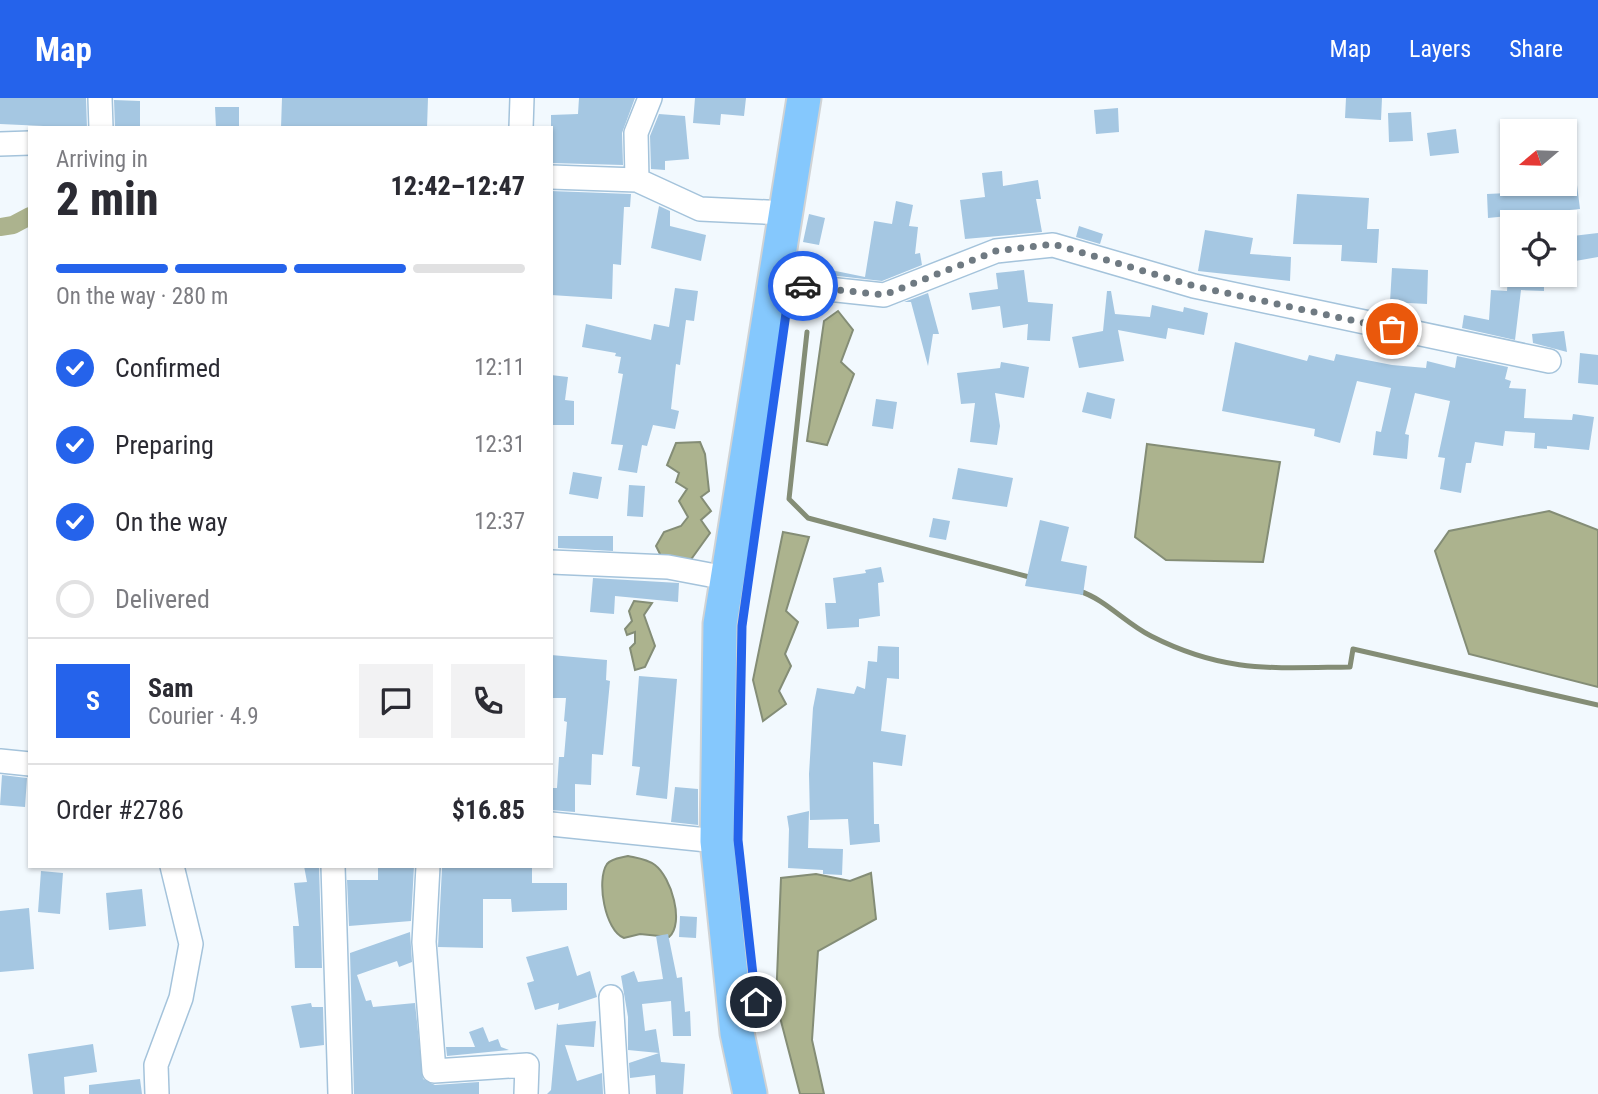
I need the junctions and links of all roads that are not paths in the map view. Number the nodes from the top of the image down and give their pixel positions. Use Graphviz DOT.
graph roads {
  1 [pos="100,98"];
  2 [pos="522,98"];
  3 [pos="650,98"];
  4 [pos="804,98"];
  5 [pos="822,98"];
  6 [pos="101,126"];
  7 [pos="521,126"];
  8 [pos="28,143"];
  9 [pos="0,144"];
  10 [pos="553,177"];
  11 [pos="637,180"];
  12 [pos="786,213"];
  13 [pos="790,285"];
  14 [pos="1549,361"];
  15 [pos="553,562"];
  16 [pos="726,578"];
  17 [pos="0,761"];
  18 [pos="28,764"];
  19 [pos="553,824"];
  20 [pos="717,841"];
  21 [pos="172,868"];
  22 [pos="334,868"];
  23 [pos="428,868"];
  24 [pos="611,998"];
  25 [pos="157,1094"];
  26 [pos="340,1094"];
  27 [pos="526,1094"];
  28 [pos="617,1094"];
  29 [pos="750,1094"];
  30 [pos="772,1094"];
  1 -- 6 [label="street"];
  2 -- 7 [label="street"];
  3 -- 11 [label="street"];
  4 -- 12 [label="highway"];
  5 -- 13 [label="highway"];
  8 -- 9 [label="street"];
  10 -- 11 [label="street"];
  11 -- 12 [label="street"];
  12 -- 16 [label="highway"];
  13 -- 14 [label="street"];
  13 -- 30 [label="highway"];
  15 -- 16 [label="street"];
  16 -- 20 [label="highway"];
  17 -- 18 [label="street"];
  19 -- 20 [label="street"];
  20 -- 29 [label="highway"];
  21 -- 25 [label="street"];
  22 -- 26 [label="street"];
  23 -- 27 [label="street"];
  24 -- 28 [label="street"];
}
